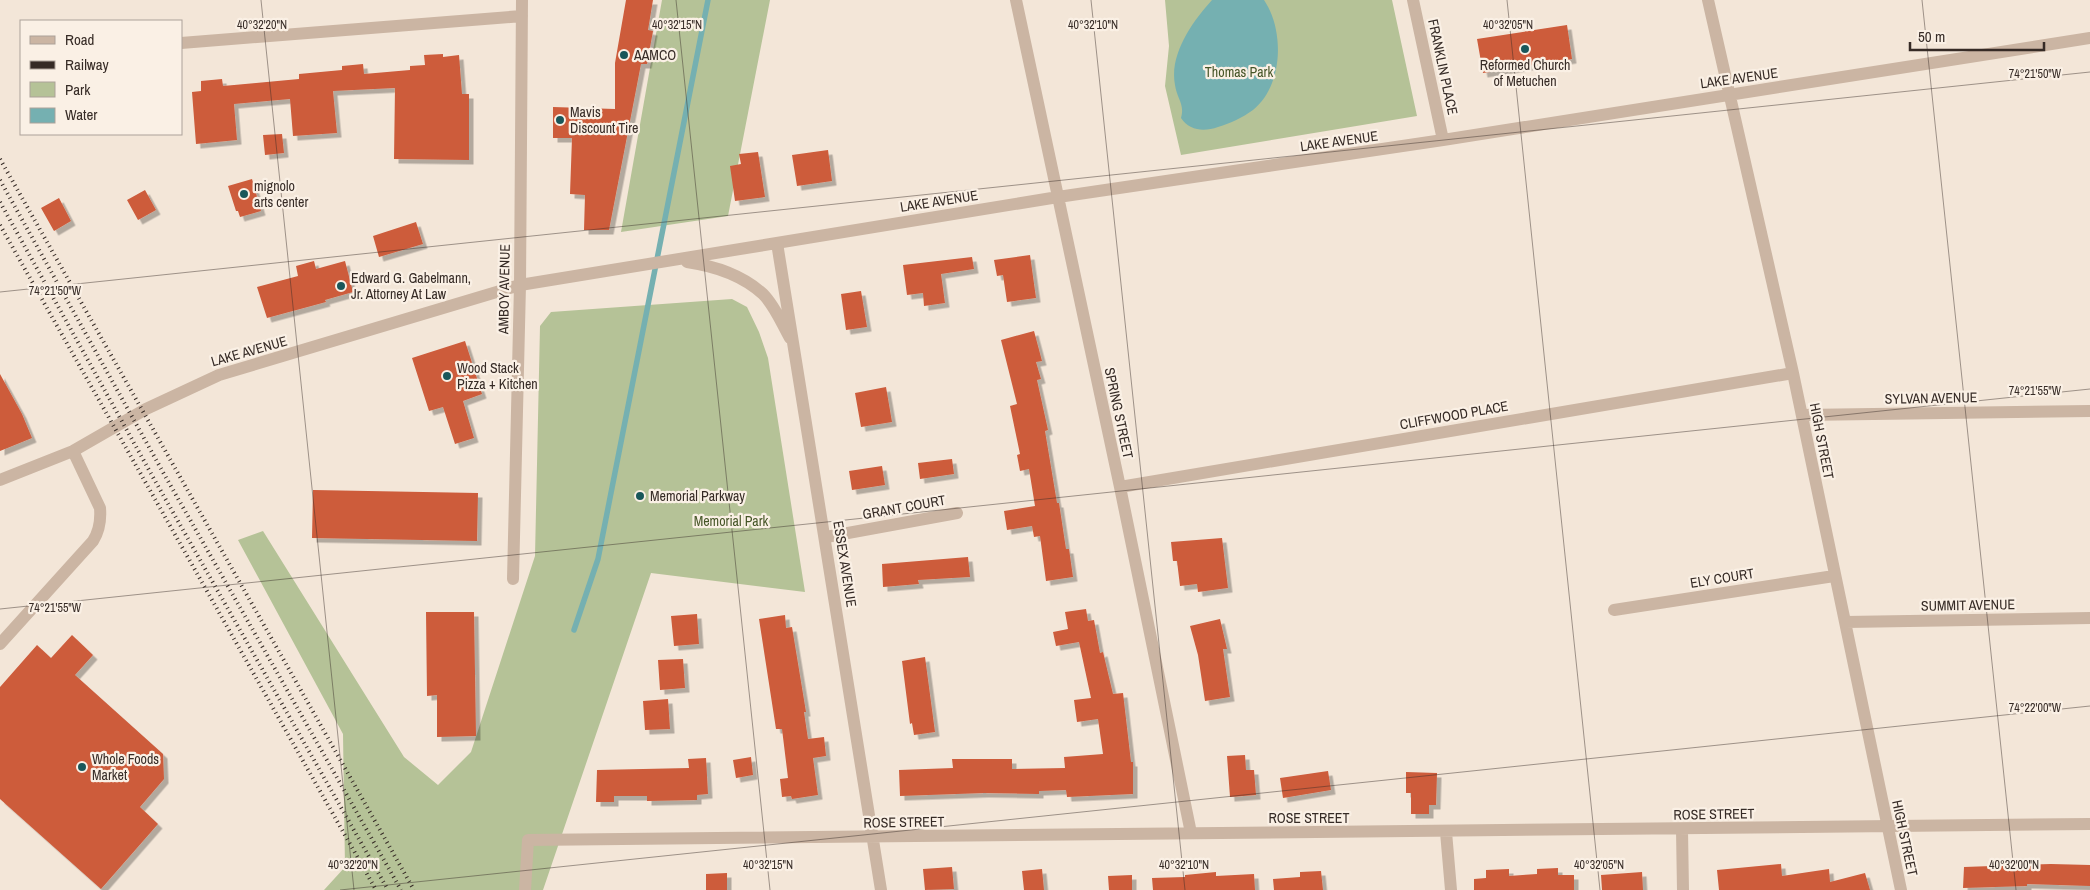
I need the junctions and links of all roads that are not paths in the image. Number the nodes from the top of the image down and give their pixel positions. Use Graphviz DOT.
graph roads {
  1 [pos="522,0"];
  2 [pos="1016,0"];
  3 [pos="1414,0"];
  4 [pos="1708,0"];
  5 [pos="522,16"];
  6 [pos="2090,38"];
  7 [pos="182,43"];
  8 [pos="1729,95"];
  9 [pos="1443,140"];
  10 [pos="1058,197"];
  11 [pos="778,243"];
  12 [pos="675,260"];
  13 [pos="520,285"];
  14 [pos="794,347"];
  15 [pos="1793,373"];
  16 [pos="2090,411"];
  17 [pos="1802,415"];
  18 [pos="73,451"];
  19 [pos="0,480"];
  20 [pos="1120,487"];
  21 [pos="958,513"];
  22 [pos="826,537"];
  23 [pos="1834,576"];
  24 [pos="513,579"];
  25 [pos="1614,610"];
  26 [pos="2090,618"];
  27 [pos="1846,622"];
  28 [pos="0,644"];
  29 [pos="2090,824"];
  30 [pos="1887,826"];
  31 [pos="1682,830"];
  32 [pos="1446,832"];
  33 [pos="1191,833"];
  34 [pos="872,837"];
  35 [pos="525,890"];
  36 [pos="880,890"];
  37 [pos="1451,890"];
  38 [pos="1682,890"];
  39 [pos="1901,890"];
  1 -- 5 [label="street, AMBOY AVENUE"];
  2 -- 10 [label="street, SPRING STREET"];
  3 -- 9 [label="street, FRANKLIN PLACE"];
  4 -- 8 [label="street, HIGH STREET"];
  5 -- 7 [label="street"];
  5 -- 13 [label="street, AMBOY AVENUE"];
  6 -- 8 [label="street, LAKE AVENUE"];
  8 -- 9 [label="street, LAKE AVENUE"];
  8 -- 15 [label="street, HIGH STREET"];
  9 -- 10 [label="street, LAKE AVENUE"];
  10 -- 11 [label="street, LAKE AVENUE"];
  10 -- 20 [label="street, SPRING STREET"];
  11 -- 12 [label="street, LAKE AVENUE"];
  11 -- 14 [label="street, ESSEX AVENUE"];
  12 -- 13 [label="street, LAKE AVENUE"];
  12 -- 14 [label="street"];
  13 -- 18 [label="street, LAKE AVENUE"];
  13 -- 24 [label="street, AMBOY AVENUE"];
  14 -- 22 [label="street, ESSEX AVENUE"];
  15 -- 17 [label="street, HIGH STREET"];
  15 -- 20 [label="street, CLIFFWOOD PLACE"];
  16 -- 17 [label="street, SYLVAN AVENUE"];
  17 -- 23 [label="street, HIGH STREET"];
  18 -- 19 [label="street, LAKE AVENUE"];
  18 -- 28 [label="street"];
  20 -- 33 [label="street, SPRING STREET"];
  21 -- 22 [label="street, GRANT COURT"];
  22 -- 34 [label="street, ESSEX AVENUE"];
  23 -- 25 [label="street, ELY COURT"];
  23 -- 27 [label="street, HIGH STREET"];
  26 -- 27 [label="street, SUMMIT AVENUE"];
  27 -- 30 [label="street, HIGH STREET"];
  29 -- 30 [label="street, ROSE STREET"];
  30 -- 31 [label="street, ROSE STREET"];
  30 -- 39 [label="street, HIGH STREET"];
  31 -- 32 [label="street, ROSE STREET"];
  31 -- 38 [label="street"];
  32 -- 33 [label="street, ROSE STREET"];
  32 -- 37 [label="street"];
  33 -- 34 [label="street, ROSE STREET"];
  34 -- 35 [label="street, ROSE STREET"];
  34 -- 36 [label="street, ESSEX AVENUE"];
}
